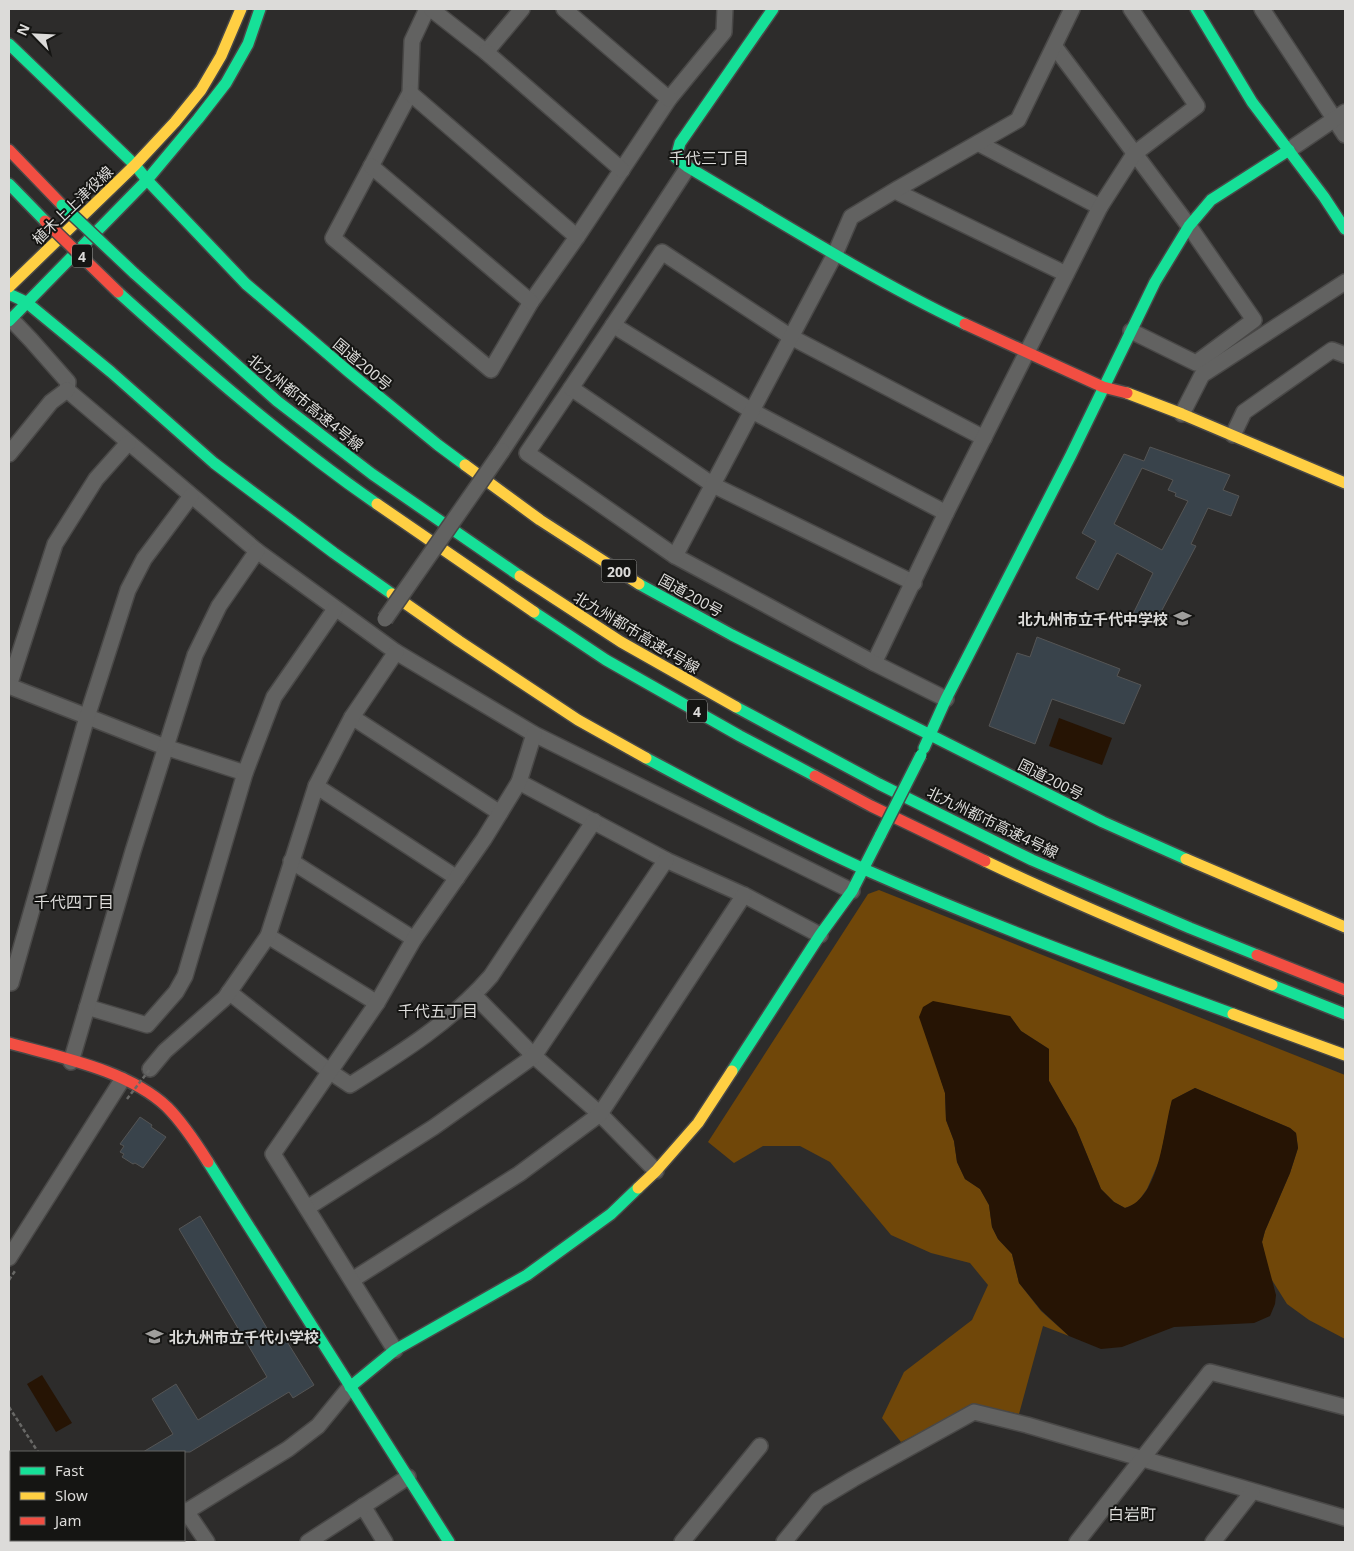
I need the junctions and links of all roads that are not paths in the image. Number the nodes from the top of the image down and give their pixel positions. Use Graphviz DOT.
graph roads {
  1 [pos="241,9"];
  2 [pos="260,9"];
  3 [pos="427,9"];
  4 [pos="431,9"];
  5 [pos="522,9"];
  6 [pos="564,9"];
  7 [pos="724,9"];
  8 [pos="773,9"];
  9 [pos="1072,9"];
  10 [pos="1132,9"];
  11 [pos="1196,9"];
  12 [pos="1262,9"];
  13 [pos="9,44"];
  14 [pos="1055,47"];
  15 [pos="486,52"];
  16 [pos="410,93"];
  17 [pos="669,98"];
  18 [pos="1340,116"];
  19 [pos="1345,135"];
  20 [pos="978,143"];
  21 [pos="9,150"];
  22 [pos="1289,150"];
  23 [pos="1134,154"];
  24 [pos="135,165"];
  25 [pos="371,166"];
  26 [pos="688,167"];
  27 [pos="622,170"];
  28 [pos="147,180"];
  29 [pos="9,184"];
  30 [pos="895,191"];
  31 [pos="1100,207"];
  32 [pos="1189,226"];
  33 [pos="1345,229"];
  34 [pos="577,237"];
  35 [pos="835,254"];
  36 [pos="1066,274"];
  37 [pos="1345,282"];
  38 [pos="9,287"];
  39 [pos="9,294"];
  40 [pos="26,302"];
  41 [pos="532,302"];
  42 [pos="10,320"];
  43 [pos="613,325"];
  44 [pos="1131,331"];
  45 [pos="791,337"];
  46 [pos="1028,352"];
  47 [pos="1345,355"];
  48 [pos="1103,386"];
  49 [pos="571,388"];
  50 [pos="67,390"];
  51 [pos="752,411"];
  52 [pos="1182,414"];
  53 [pos="1233,436"];
  54 [pos="984,438"];
  55 [pos="128,443"];
  56 [pos="9,454"];
  57 [pos="1345,483"];
  58 [pos="713,485"];
  59 [pos="191,496"];
  60 [pos="946,513"];
  61 [pos="257,551"];
  62 [pos="675,556"];
  63 [pos="914,583"];
  64 [pos="335,609"];
  65 [pos="372,636"];
  66 [pos="396,652"];
  67 [pos="874,663"];
  68 [pos="9,686"];
  69 [pos="946,700"];
  70 [pos="87,717"];
  71 [pos="352,717"];
  72 [pos="534,734"];
  73 [pos="930,735"];
  74 [pos="165,747"];
  75 [pos="245,773"];
  76 [pos="519,782"];
  77 [pos="316,786"];
  78 [pos="500,813"];
  79 [pos="594,821"];
  80 [pos="666,860"];
  81 [pos="291,861"];
  82 [pos="864,869"];
  83 [pos="457,878"];
  84 [pos="852,891"];
  85 [pos="744,896"];
  86 [pos="1345,926"];
  87 [pos="820,935"];
  88 [pos="268,936"];
  89 [pos="414,939"];
  90 [pos="9,982"];
  91 [pos="1345,990"];
  92 [pos="229,992"];
  93 [pos="474,995"];
  94 [pos="377,1003"];
  95 [pos="87,1007"];
  96 [pos="1345,1014"];
  97 [pos="9,1043"];
  98 [pos="534,1056"];
  99 [pos="1345,1056"];
  100 [pos="71,1062"];
  101 [pos="150,1069"];
  102 [pos="329,1071"];
  103 [pos="122,1080"];
  104 [pos="600,1114"];
  105 [pos="656,1171"];
  106 [pos="306,1208"];
  107 [pos="9,1258"];
  108 [pos="352,1280"];
  109 [pos="395,1350"];
  110 [pos="350,1387"];
  111 [pos="1345,1407"];
  112 [pos="760,1446"];
  113 [pos="1143,1459"];
  114 [pos="408,1477"];
  115 [pos="1252,1492"];
  116 [pos="363,1506"];
  117 [pos="185,1512"];
  118 [pos="1345,1518"];
  119 [pos="207,1542"];
  120 [pos="308,1542"];
  121 [pos="385,1542"];
  122 [pos="449,1542"];
  123 [pos="682,1542"];
  124 [pos="784,1542"];
  125 [pos="1076,1542"];
  126 [pos="1213,1542"];
  1 -- 24 [label="main road, 植木上上津役線"];
  2 -- 28 [label="main road"];
  3 -- 16 [label="street"];
  4 -- 15 [label="street"];
  5 -- 15 [label="street"];
  6 -- 17 [label="street"];
  7 -- 17 [label="street"];
  8 -- 26 [label="main road"];
  9 -- 14 [label="street"];
  10 -- 23 [label="street"];
  11 -- 22 [label="main road"];
  12 -- 18 [label="street"];
  13 -- 24 [label="main road, 国道200号 / 200"];
  14 -- 20 [label="street"];
  14 -- 23 [label="street"];
  15 -- 27 [label="street"];
  16 -- 25 [label="street"];
  16 -- 34 [label="street"];
  17 -- 27 [label="street"];
  18 -- 19 [label="street"];
  18 -- 22 [label="street"];
  20 -- 30 [label="street"];
  20 -- 31 [label="street"];
  21 -- 91 [label="main road, 北九州都市高速4号線 / 4, bridge"];
  22 -- 32 [label="main road"];
  22 -- 33 [label="main road"];
  23 -- 31 [label="street"];
  23 -- 32 [label="street"];
  24 -- 28 [label="main road, 国道200号 / 200"];
  24 -- 38 [label="main road, 植木上上津役線"];
  25 -- 41 [label="street"];
  25 -- 41 [label="street"];
  26 -- 35 [label="main road"];
  26 -- 65 [label="street, bridge"];
  27 -- 34 [label="street"];
  28 -- 40 [label="main road"];
  28 -- 73 [label="main road, 国道200号 / 200"];
  29 -- 96 [label="main road, 4, bridge"];
  30 -- 35 [label="street"];
  30 -- 36 [label="street"];
  31 -- 36 [label="street"];
  32 -- 44 [label="main road"];
  32 -- 44 [label="street"];
  34 -- 41 [label="street"];
  35 -- 45 [label="street"];
  35 -- 46 [label="main road"];
  36 -- 46 [label="street"];
  37 -- 52 [label="street"];
  39 -- 40 [label="main road"];
  40 -- 42 [label="main road"];
  40 -- 82 [label="main road"];
  42 -- 50 [label="street"];
  43 -- 45 [label="street"];
  43 -- 49 [label="street"];
  43 -- 51 [label="street"];
  44 -- 48 [label="main road"];
  45 -- 51 [label="street"];
  45 -- 54 [label="street"];
  46 -- 48 [label="main road"];
  46 -- 54 [label="street"];
  47 -- 53 [label="street"];
  48 -- 52 [label="main road"];
  48 -- 69 [label="main road"];
  49 -- 58 [label="street"];
  49 -- 62 [label="street"];
  50 -- 55 [label="street"];
  50 -- 56 [label="street"];
  51 -- 58 [label="street"];
  51 -- 60 [label="street"];
  52 -- 53 [label="main road"];
  53 -- 57 [label="main road"];
  54 -- 60 [label="street"];
  55 -- 59 [label="street"];
  55 -- 68 [label="street"];
  58 -- 62 [label="street"];
  58 -- 63 [label="street"];
  59 -- 61 [label="street"];
  59 -- 70 [label="street"];
  60 -- 63 [label="street"];
  61 -- 64 [label="street"];
  61 -- 74 [label="street"];
  62 -- 67 [label="street"];
  63 -- 67 [label="street"];
  64 -- 65 [label="street"];
  64 -- 75 [label="street"];
  65 -- 66 [label="street"];
  66 -- 71 [label="street"];
  66 -- 72 [label="street"];
  67 -- 69 [label="street"];
  68 -- 70 [label="street"];
  69 -- 73 [label="main road"];
  70 -- 74 [label="street"];
  70 -- 90 [label="street"];
  71 -- 77 [label="street"];
  71 -- 78 [label="street"];
  72 -- 76 [label="street"];
  72 -- 84 [label="street"];
  73 -- 82 [label="main road, bridge"];
  73 -- 86 [label="main road, 国道200号 / 200"];
  74 -- 75 [label="street"];
  74 -- 95 [label="street"];
  75 -- 95 [label="street"];
  76 -- 78 [label="street"];
  76 -- 79 [label="street"];
  77 -- 81 [label="street"];
  77 -- 83 [label="street"];
  78 -- 83 [label="street"];
  79 -- 80 [label="street"];
  79 -- 93 [label="street"];
  80 -- 85 [label="street"];
  80 -- 98 [label="street"];
  81 -- 88 [label="street"];
  81 -- 89 [label="street"];
  82 -- 84 [label="main road"];
  82 -- 99 [label="main road"];
  83 -- 89 [label="street"];
  84 -- 87 [label="main road"];
  85 -- 87 [label="street"];
  85 -- 104 [label="street"];
  87 -- 105 [label="main road"];
  88 -- 92 [label="street"];
  88 -- 94 [label="street"];
  89 -- 94 [label="street"];
  92 -- 101 [label="street"];
  92 -- 102 [label="street"];
  93 -- 98 [label="street"];
  93 -- 102 [label="street"];
  94 -- 102 [label="street"];
  95 -- 100 [label="street"];
  97 -- 100 [label="main road"];
  98 -- 104 [label="street"];
  98 -- 106 [label="street"];
  100 -- 103 [label="main road"];
  102 -- 106 [label="street"];
  103 -- 107 [label="street"];
  103 -- 110 [label="main road"];
  104 -- 105 [label="street"];
  104 -- 108 [label="street"];
  105 -- 109 [label="main road"];
  106 -- 108 [label="street"];
  108 -- 109 [label="street"];
  109 -- 110 [label="main road"];
  110 -- 114 [label="main road"];
  110 -- 117 [label="street"];
  111 -- 113 [label="street"];
  112 -- 123 [label="street"];
  113 -- 115 [label="street"];
  113 -- 124 [label="street"];
  113 -- 125 [label="street"];
  114 -- 116 [label="street"];
  114 -- 122 [label="main road"];
  115 -- 118 [label="street"];
  115 -- 126 [label="street"];
  116 -- 120 [label="street"];
  116 -- 121 [label="street"];
  117 -- 119 [label="street"];
}
